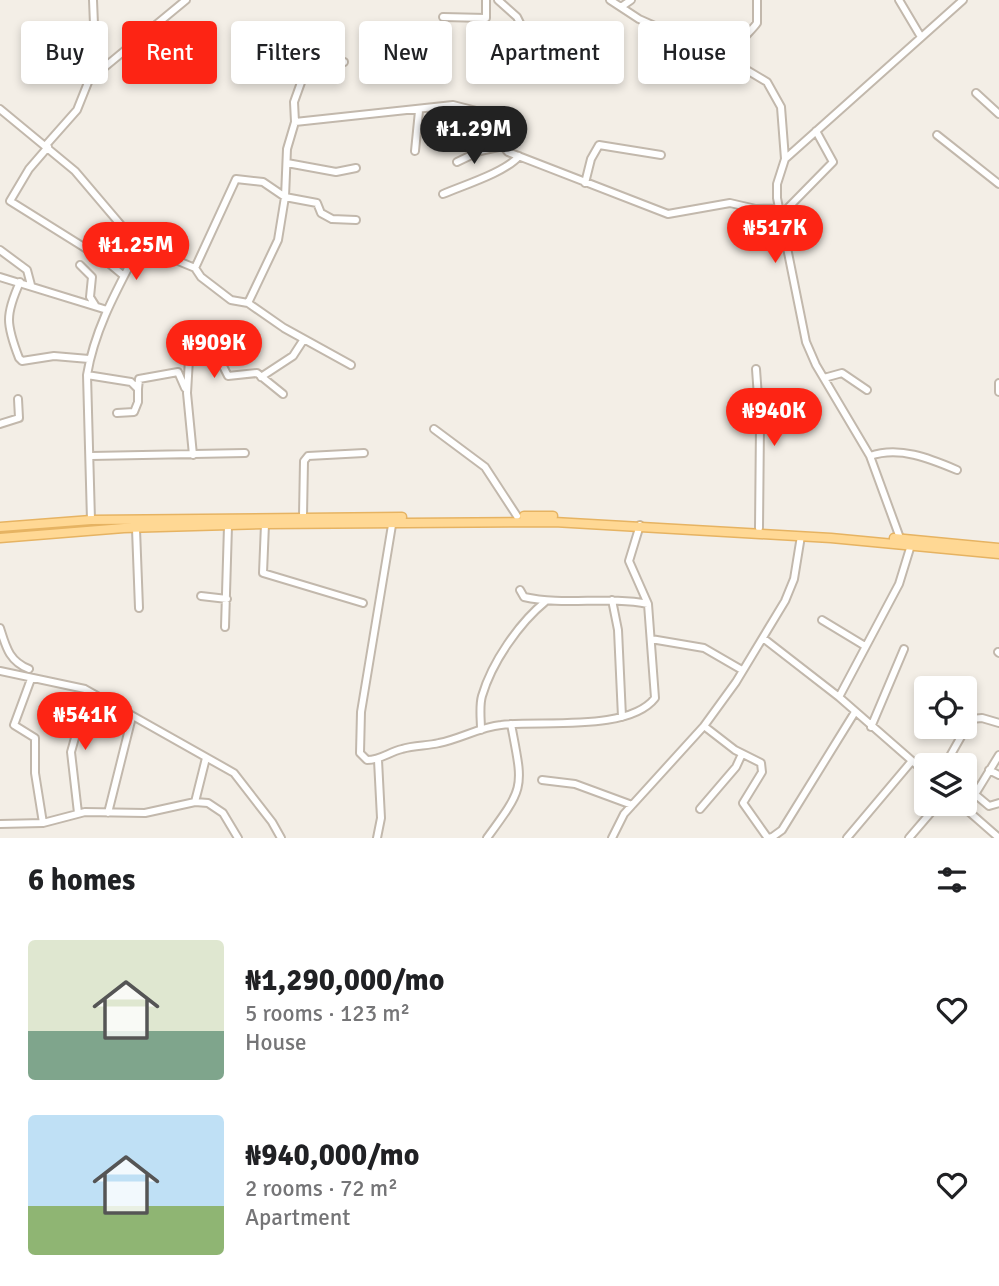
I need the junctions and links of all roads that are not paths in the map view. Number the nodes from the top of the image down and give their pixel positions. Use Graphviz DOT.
graph roads {
  1 [pos="186,0"];
  2 [pos="486,0"];
  3 [pos="498,0"];
  4 [pos="610,0"];
  5 [pos="631,0"];
  6 [pos="757,0"];
  7 [pos="899,0"];
  8 [pos="963,0"];
  9 [pos="92,1"];
  10 [pos="621,7"];
  11 [pos="443,17"];
  12 [pos="93,21"];
  13 [pos="519,21"];
  14 [pos="643,21"];
  15 [pos="750,29"];
  16 [pos="921,37"];
  17 [pos="108,64"];
  18 [pos="750,72"];
  19 [pos="87,84"];
  20 [pos="300,84"];
  21 [pos="976,93"];
  22 [pos="0,109"];
  23 [pos="419,111"];
  24 [pos="999,114"];
  25 [pos="295,122"];
  26 [pos="816,131"];
  27 [pos="937,135"];
  28 [pos="47,146"];
  29 [pos="503,146"];
  30 [pos="782,149"];
  31 [pos="415,151"];
  32 [pos="793,151"];
  33 [pos="661,155"];
  34 [pos="519,156"];
  35 [pos="785,159"];
  36 [pos="457,162"];
  37 [pos="287,163"];
  38 [pos="356,168"];
  39 [pos="585,183"];
  40 [pos="999,184"];
  41 [pos="443,194"];
  42 [pos="285,197"];
  43 [pos="779,208"];
  44 [pos="780,216"];
  45 [pos="356,220"];
  46 [pos="136,244"];
  47 [pos="0,250"];
  48 [pos="80,265"];
  49 [pos="195,268"];
  50 [pos="124,276"];
  51 [pos="0,277"];
  52 [pos="20,282"];
  53 [pos="31,285"];
  54 [pos="248,303"];
  55 [pos="95,305"];
  56 [pos="107,310"];
  57 [pos="304,339"];
  58 [pos="89,359"];
  59 [pos="351,365"];
  60 [pos="756,369"];
  61 [pos="87,375"];
  62 [pos="261,377"];
  63 [pos="824,378"];
  64 [pos="999,383"];
  65 [pos="138,389"];
  66 [pos="867,390"];
  67 [pos="999,392"];
  68 [pos="187,393"];
  69 [pos="283,394"];
  70 [pos="18,399"];
  71 [pos="117,413"];
  72 [pos="0,424"];
  73 [pos="434,429"];
  74 [pos="245,453"];
  75 [pos="364,453"];
  76 [pos="193,454"];
  77 [pos="91,456"];
  78 [pos="870,456"];
  79 [pos="957,470"];
  80 [pos="303,516"];
  81 [pos="517,516"];
  82 [pos="393,519"];
  83 [pos="91,520"];
  84 [pos="265,524"];
  85 [pos="639,525"];
  86 [pos="228,526"];
  87 [pos="0,527"];
  88 [pos="693,527"];
  89 [pos="136,528"];
  90 [pos="759,528"];
  91 [pos="802,536"];
  92 [pos="0,538"];
  93 [pos="900,538"];
  94 [pos="911,545"];
  95 [pos="999,548"];
  96 [pos="999,554"];
  97 [pos="520,590"];
  98 [pos="201,596"];
  99 [pos="227,599"];
  100 [pos="612,600"];
  101 [pos="546,601"];
  102 [pos="363,603"];
  103 [pos="648,604"];
  104 [pos="139,608"];
  105 [pos="822,620"];
  106 [pos="225,627"];
  107 [pos="0,628"];
  108 [pos="763,638"];
  109 [pos="652,639"];
  110 [pos="865,646"];
  111 [pos="904,649"];
  112 [pos="29,669"];
  113 [pos="742,670"];
  114 [pos="0,671"];
  115 [pos="31,679"];
  116 [pos="93,695"];
  117 [pos="839,697"];
  118 [pos="855,712"];
  119 [pos="132,717"];
  120 [pos="622,717"];
  121 [pos="999,723"];
  122 [pos="511,724"];
  123 [pos="704,726"];
  124 [pos="871,727"];
  125 [pos="481,730"];
  126 [pos="953,753"];
  127 [pos="742,754"];
  128 [pos="999,756"];
  129 [pos="206,758"];
  130 [pos="378,760"];
  131 [pos="912,762"];
  132 [pos="989,770"];
  133 [pos="999,775"];
  134 [pos="542,780"];
  135 [pos="977,791"];
  136 [pos="977,798"];
  137 [pos="195,802"];
  138 [pos="999,803"];
  139 [pos="632,805"];
  140 [pos="700,809"];
  141 [pos="78,813"];
  142 [pos="108,813"];
  143 [pos="928,816"];
  144 [pos="974,816"];
  145 [pos="43,823"];
  146 [pos="0,824"];
  147 [pos="238,838"];
  148 [pos="281,838"];
  149 [pos="377,838"];
  150 [pos="487,838"];
  151 [pos="612,838"];
  152 [pos="847,838"];
  153 [pos="909,838"];
  154 [pos="999,838"];
  1 -- 17 [label="street"];
  2 -- 11 [label="street"];
  3 -- 13 [label="street"];
  4 -- 10 [label="street"];
  5 -- 10 [label="street"];
  6 -- 15 [label="street"];
  7 -- 16 [label="street"];
  8 -- 16 [label="street"];
  9 -- 12 [label="street"];
  10 -- 14 [label="street"];
  16 -- 26 [label="street"];
  18 -- 30 [label="street"];
  19 -- 28 [label="street"];
  20 -- 25 [label="street"];
  21 -- 24 [label="street"];
  22 -- 28 [label="street"];
  23 -- 25 [label="street"];
  23 -- 29 [label="street"];
  23 -- 31 [label="street"];
  25 -- 37 [label="street"];
  26 -- 32 [label="street"];
  26 -- 44 [label="street"];
  27 -- 40 [label="street"];
  28 -- 46 [label="street"];
  28 -- 50 [label="street"];
  29 -- 34 [label="street"];
  29 -- 36 [label="street"];
  30 -- 32 [label="street"];
  30 -- 35 [label="street"];
  32 -- 35 [label="street"];
  33 -- 39 [label="street"];
  34 -- 39 [label="street"];
  34 -- 41 [label="street"];
  35 -- 43 [label="street"];
  37 -- 38 [label="street"];
  37 -- 42 [label="street"];
  39 -- 43 [label="street"];
  42 -- 45 [label="street"];
  42 -- 49 [label="street"];
  42 -- 54 [label="street"];
  43 -- 44 [label="street"];
  44 -- 63 [label="street"];
  46 -- 49 [label="street"];
  46 -- 50 [label="street"];
  47 -- 53 [label="street"];
  48 -- 55 [label="street"];
  49 -- 54 [label="street"];
  50 -- 56 [label="street"];
  51 -- 52 [label="street"];
  52 -- 53 [label="street"];
  52 -- 58 [label="street"];
  53 -- 55 [label="street"];
  54 -- 57 [label="street"];
  55 -- 56 [label="street"];
  56 -- 58 [label="street"];
  57 -- 59 [label="street"];
  57 -- 62 [label="street"];
  58 -- 61 [label="street"];
  60 -- 90 [label="street"];
  61 -- 65 [label="street"];
  61 -- 77 [label="street"];
  62 -- 68 [label="street"];
  62 -- 69 [label="street"];
  63 -- 66 [label="street"];
  63 -- 78 [label="street"];
  64 -- 67 [label="street"];
  65 -- 68 [label="street"];
  65 -- 71 [label="street"];
  68 -- 76 [label="street"];
  70 -- 72 [label="street"];
  73 -- 81 [label="street"];
  74 -- 76 [label="street"];
  75 -- 80 [label="street"];
  76 -- 77 [label="street"];
  77 -- 83 [label="street"];
  78 -- 79 [label="street"];
  78 -- 93 [label="street"];
  80 -- 82 [label="main road"];
  80 -- 83 [label="main road"];
  81 -- 82 [label="main road"];
  81 -- 88 [label="main road"];
  82 -- 84 [label="main road"];
  82 -- 85 [label="main road"];
  82 -- 130 [label="street"];
  83 -- 87 [label="main road"];
  84 -- 86 [label="main road"];
  84 -- 102 [label="street"];
  85 -- 88 [label="main road"];
  85 -- 103 [label="street"];
  86 -- 89 [label="main road"];
  86 -- 99 [label="street"];
  88 -- 90 [label="main road"];
  88 -- 91 [label="main road"];
  89 -- 92 [label="main road"];
  89 -- 104 [label="street"];
  90 -- 93 [label="main road"];
  91 -- 94 [label="main road"];
  91 -- 108 [label="street"];
  93 -- 95 [label="main road"];
  94 -- 96 [label="main road"];
  94 -- 110 [label="street"];
  97 -- 101 [label="street"];
  98 -- 99 [label="street"];
  99 -- 106 [label="street"];
  100 -- 101 [label="street"];
  100 -- 103 [label="street"];
  100 -- 120 [label="street"];
  101 -- 125 [label="street"];
  103 -- 109 [label="street"];
  105 -- 110 [label="street"];
  107 -- 112 [label="street"];
  108 -- 113 [label="street"];
  108 -- 117 [label="street"];
  109 -- 113 [label="street"];
  109 -- 120 [label="street"];
  110 -- 117 [label="street"];
  111 -- 124 [label="street"];
  113 -- 123 [label="street"];
  114 -- 115 [label="street"];
  115 -- 116 [label="street"];
  115 -- 145 [label="street"];
  116 -- 119 [label="street"];
  116 -- 141 [label="street"];
  117 -- 118 [label="street"];
  118 -- 124 [label="street"];
  118 -- 127 [label="street"];
  119 -- 129 [label="street"];
  119 -- 142 [label="street"];
  120 -- 122 [label="street"];
  121 -- 126 [label="street"];
  122 -- 125 [label="street"];
  122 -- 150 [label="street"];
  123 -- 127 [label="street"];
  123 -- 139 [label="street"];
  124 -- 131 [label="street"];
  125 -- 130 [label="street"];
  127 -- 140 [label="street"];
  128 -- 132 [label="street"];
  129 -- 137 [label="street"];
  129 -- 148 [label="street"];
  130 -- 149 [label="street"];
  131 -- 152 [label="street"];
  132 -- 133 [label="street"];
  132 -- 135 [label="street"];
  134 -- 139 [label="street"];
  136 -- 138 [label="street"];
  137 -- 142 [label="street"];
  137 -- 147 [label="street"];
  139 -- 151 [label="street"];
  141 -- 142 [label="street"];
  141 -- 145 [label="street"];
  143 -- 153 [label="street"];
  144 -- 154 [label="street"];
  145 -- 146 [label="street"];
}
